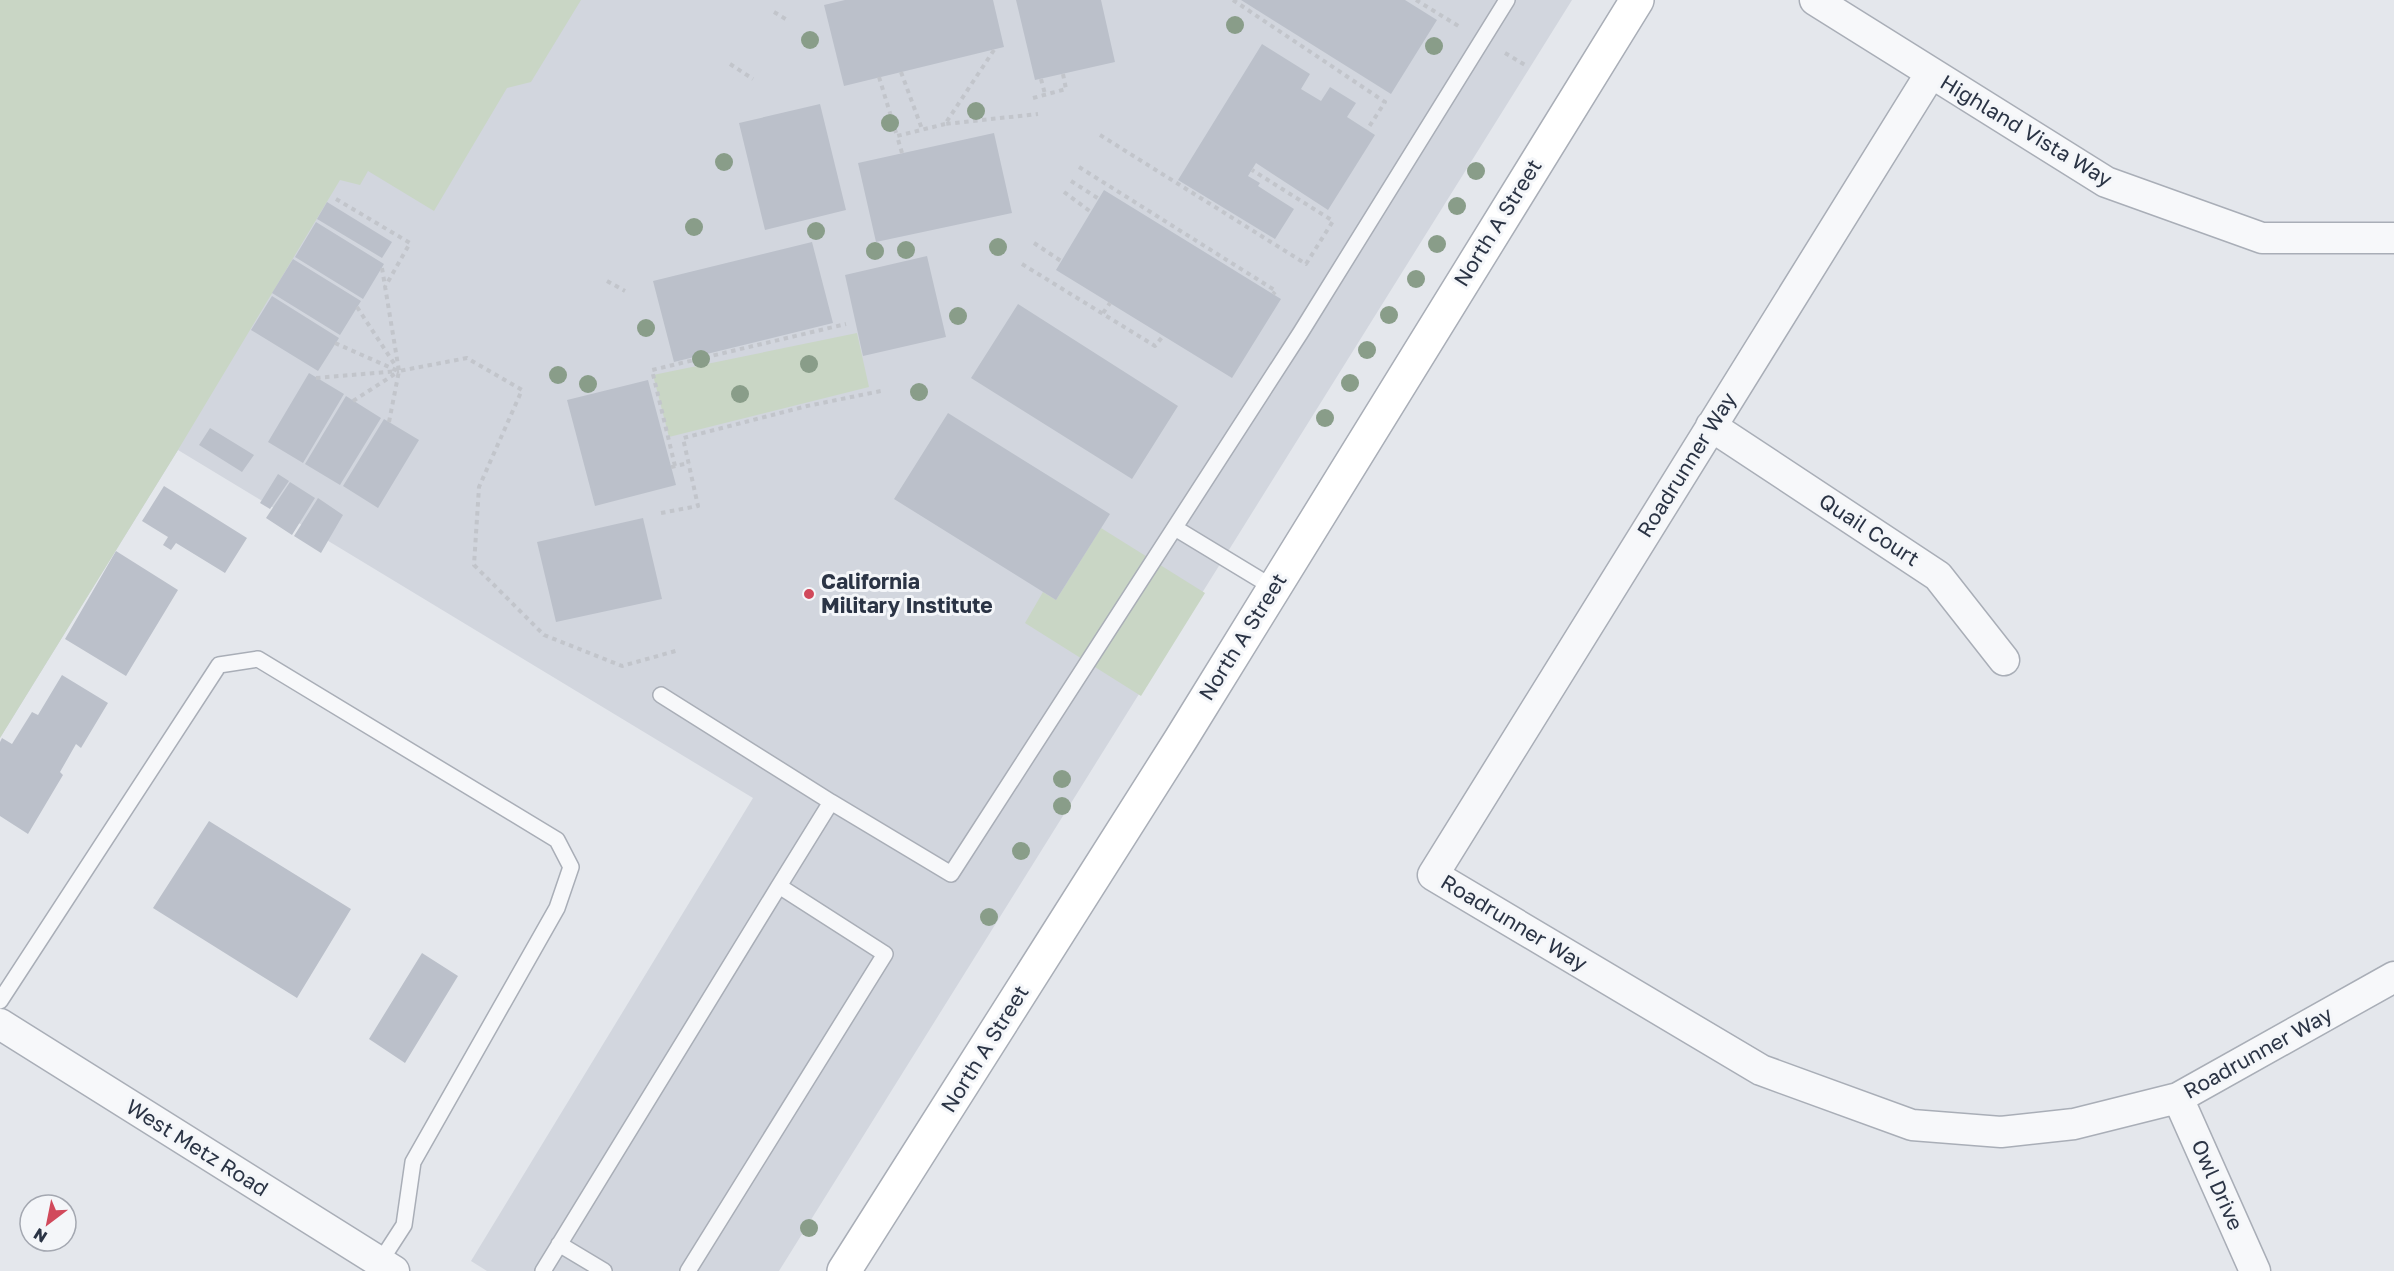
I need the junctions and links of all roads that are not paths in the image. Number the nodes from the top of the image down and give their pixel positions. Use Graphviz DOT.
graph roads {
  1 [pos="1507,0"];
  2 [pos="1637,0"];
  3 [pos="1815,0"];
  4 [pos="1931,73"];
  5 [pos="2394,238"];
  6 [pos="1711,426"];
  7 [pos="1175,528"];
  8 [pos="1274,588"];
  9 [pos="2004,660"];
  10 [pos="661,695"];
  11 [pos="831,802"];
  12 [pos="779,886"];
  13 [pos="2394,977"];
  14 [pos="0,1001"];
  15 [pos="0,1024"];
  16 [pos="2178,1098"];
  17 [pos="559,1244"];
  18 [pos="387,1267"];
  19 [pos="543,1271"];
  20 [pos="604,1271"];
  21 [pos="688,1271"];
  22 [pos="844,1271"];
  23 [pos="2255,1271"];
  1 -- 7 [label="lane"];
  2 -- 8 [label="main road, North A Street"];
  3 -- 4 [label="street, Highland Vista Way"];
  4 -- 5 [label="street, Highland Vista Way"];
  4 -- 6 [label="street, Roadrunner Way"];
  6 -- 9 [label="street, Quail Court"];
  6 -- 16 [label="street, Roadrunner Way"];
  7 -- 8 [label="lane"];
  7 -- 11 [label="lane"];
  8 -- 22 [label="main road, North A Street"];
  10 -- 11 [label="lane"];
  11 -- 12 [label="lane"];
  12 -- 17 [label="lane"];
  12 -- 21 [label="lane"];
  13 -- 16 [label="street, Roadrunner Way"];
  14 -- 18 [label="lane"];
  15 -- 18 [label="street, West Metz Road"];
  16 -- 23 [label="street, Owl Drive"];
  17 -- 19 [label="lane"];
  17 -- 20 [label="lane"];
}
